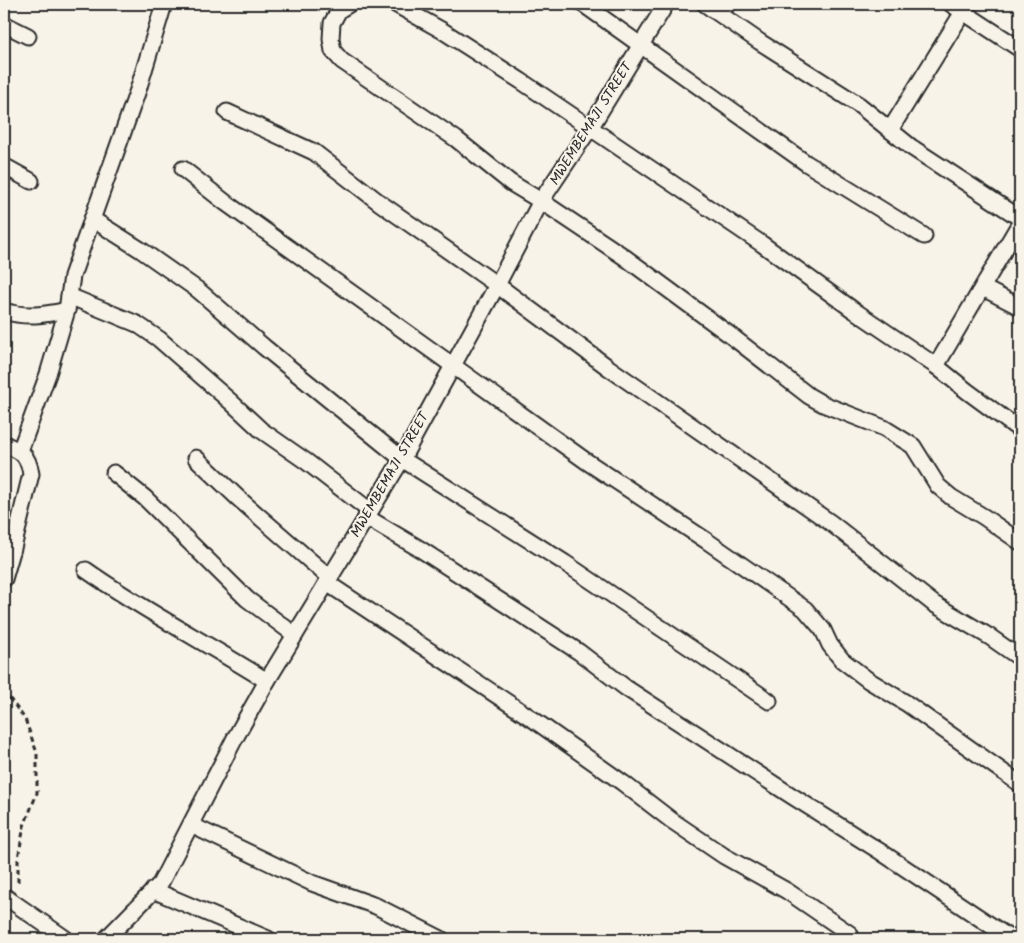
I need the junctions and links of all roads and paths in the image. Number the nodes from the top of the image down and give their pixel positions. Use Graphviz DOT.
graph roads {
  1 [pos="164,4"];
  2 [pos="350,4"];
  3 [pos="395,4"];
  4 [pos="584,4"];
  5 [pos="666,4"];
  6 [pos="728,4"];
  7 [pos="708,6"];
  8 [pos="957,8"];
  9 [pos="4,24"];
  10 [pos="28,36"];
  11 [pos="641,44"];
  12 [pos="1020,49"];
  13 [pos="226,112"];
  14 [pos="590,128"];
  15 [pos="890,130"];
  16 [pos="4,166"];
  17 [pos="183,169"];
  18 [pos="31,181"];
  19 [pos="541,201"];
  20 [pos="1020,218"];
  21 [pos="92,219"];
  22 [pos="1020,223"];
  23 [pos="924,236"];
  24 [pos="497,285"];
  25 [pos="983,288"];
  26 [pos="68,303"];
  27 [pos="1020,307"];
  28 [pos="4,311"];
  29 [pos="453,365"];
  30 [pos="936,366"];
  31 [pos="1020,430"];
  32 [pos="4,444"];
  33 [pos="20,451"];
  34 [pos="196,458"];
  35 [pos="402,459"];
  36 [pos="114,473"];
  37 [pos="368,514"];
  38 [pos="1020,542"];
  39 [pos="86,570"];
  40 [pos="4,579"];
  41 [pos="328,580"];
  42 [pos="295,635"];
  43 [pos="1020,658"];
  44 [pos="267,681"];
  45 [pos="4,691"];
  46 [pos="769,701"];
  47 [pos="1020,784"];
  48 [pos="191,825"];
  49 [pos="153,890"];
  50 [pos="4,896"];
  51 [pos="18,907"];
  52 [pos="850,934"];
  53 [pos="66,939"];
  54 [pos="106,939"];
  55 [pos="268,939"];
  56 [pos="441,939"];
  57 [pos="1011,939"];
  1 -- 21 [label="street"];
  2 -- 19 [label="street"];
  3 -- 14 [label="street"];
  4 -- 11 [label="street"];
  5 -- 11 [label="street, MWEMBEMAJI STREET"];
  6 -- 7 [label="street"];
  7 -- 15 [label="street"];
  8 -- 12 [label="street"];
  8 -- 15 [label="street"];
  9 -- 10 [label="street"];
  11 -- 14 [label="street, MWEMBEMAJI STREET"];
  11 -- 23 [label="street"];
  13 -- 24 [label="street"];
  14 -- 19 [label="street, MWEMBEMAJI STREET"];
  14 -- 30 [label="street"];
  15 -- 20 [label="street"];
  16 -- 18 [label="street"];
  17 -- 29 [label="street"];
  19 -- 24 [label="street, MWEMBEMAJI STREET"];
  19 -- 38 [label="street"];
  21 -- 26 [label="street"];
  21 -- 35 [label="street"];
  22 -- 25 [label="street"];
  24 -- 29 [label="street, MWEMBEMAJI STREET"];
  24 -- 43 [label="street"];
  25 -- 27 [label="street"];
  25 -- 30 [label="street"];
  26 -- 28 [label="street"];
  26 -- 33 [label="street"];
  26 -- 37 [label="street"];
  29 -- 35 [label="street, MWEMBEMAJI STREET"];
  29 -- 47 [label="street"];
  30 -- 31 [label="street"];
  32 -- 33 [label="street"];
  33 -- 40 [label="street"];
  34 -- 41 [label="street"];
  35 -- 37 [label="street, MWEMBEMAJI STREET"];
  35 -- 46 [label="street"];
  36 -- 42 [label="street"];
  37 -- 41 [label="street, MWEMBEMAJI STREET"];
  37 -- 57 [label="street"];
  39 -- 44 [label="street"];
  41 -- 42 [label="street, MWEMBEMAJI STREET"];
  41 -- 52 [label="street"];
  42 -- 44 [label="street, MWEMBEMAJI STREET"];
  44 -- 48 [label="street, MWEMBEMAJI STREET"];
  45 -- 51 [label="path"];
  48 -- 49 [label="street, MWEMBEMAJI STREET"];
  48 -- 56 [label="street"];
  49 -- 54 [label="street, MWEMBEMAJI STREET"];
  49 -- 55 [label="street"];
  50 -- 51 [label="street"];
  51 -- 53 [label="street"];
}
